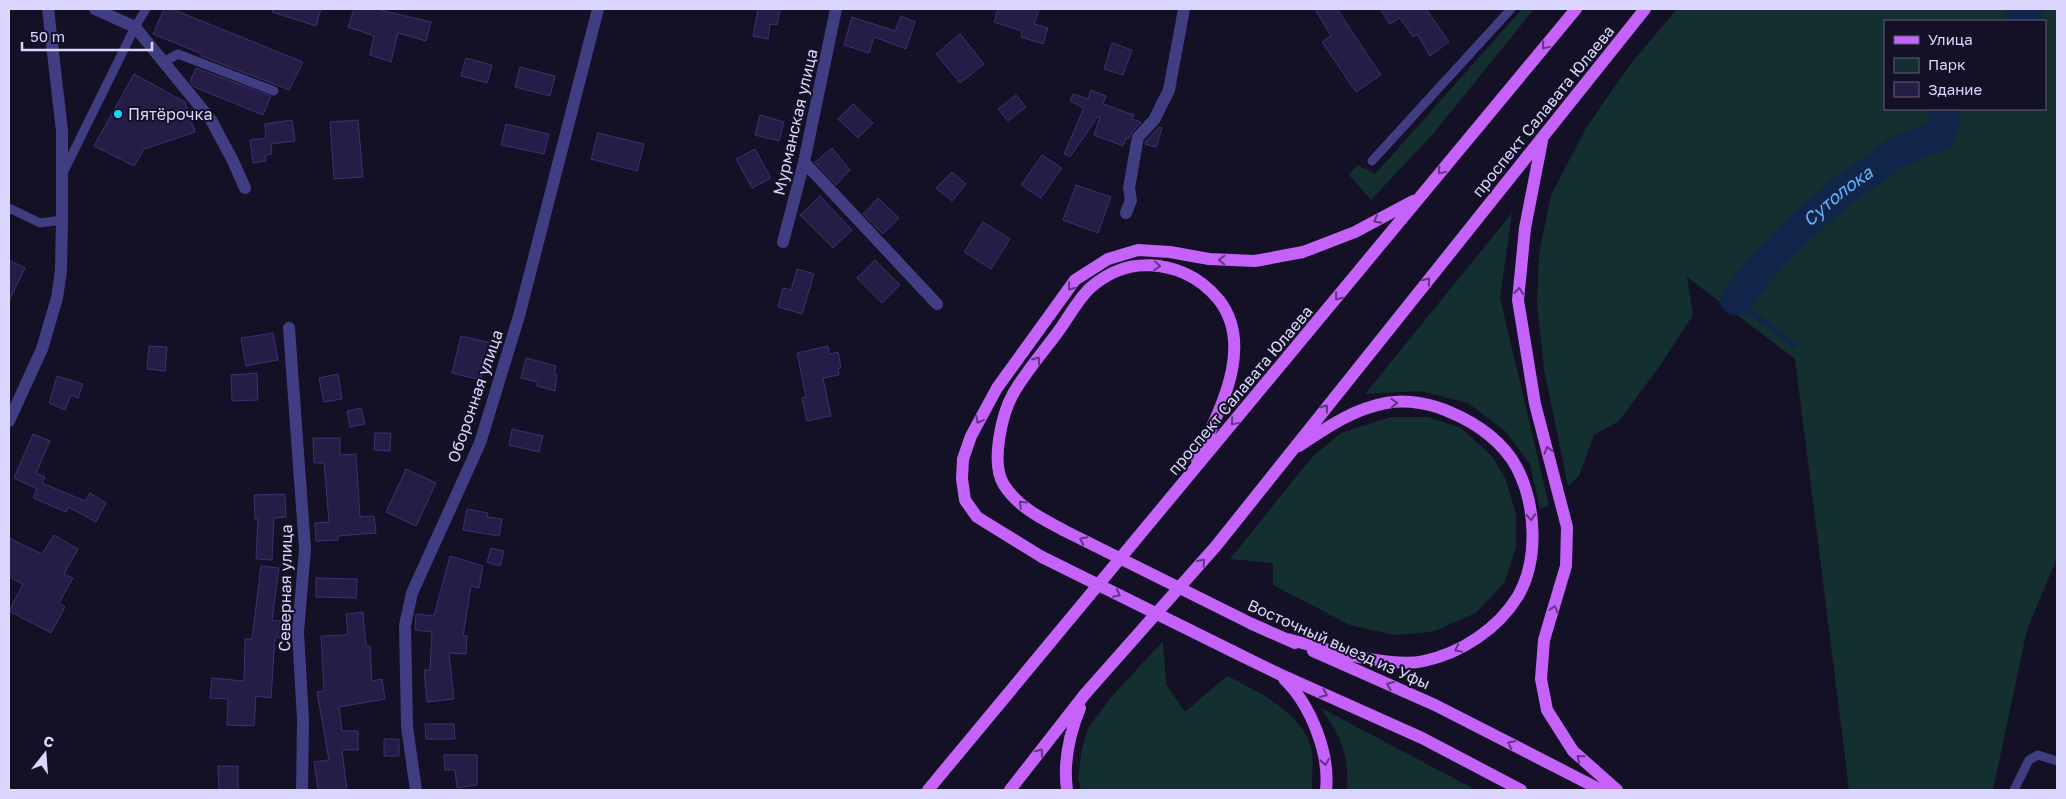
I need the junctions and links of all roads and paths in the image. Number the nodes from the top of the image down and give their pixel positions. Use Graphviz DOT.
graph roads {
  1 [pos="48,9"];
  2 [pos="95,9"];
  3 [pos="146,9"];
  4 [pos="598,9"];
  5 [pos="836,9"];
  6 [pos="1184,9"];
  7 [pos="1511,9"];
  8 [pos="1576,9"];
  9 [pos="1645,9"];
  10 [pos="135,27"];
  11 [pos="164,62"];
  12 [pos="274,91"];
  13 [pos="1542,138"];
  14 [pos="1372,161"];
  15 [pos="804,162"];
  16 [pos="62,175"];
  17 [pos="245,188"];
  18 [pos="1420,197"];
  19 [pos="9,208"];
  20 [pos="1126,213"];
  21 [pos="62,220"];
  22 [pos="783,242"];
  23 [pos="937,304"];
  24 [pos="289,328"];
  25 [pos="9,421"];
  26 [pos="1289,453"];
  27 [pos="1191,474"];
  28 [pos="1287,639"];
  29 [pos="1279,674"];
  30 [pos="1085,694"];
  31 [pos="2057,761"];
  32 [pos="302,790"];
  33 [pos="416,790"];
  34 [pos="928,790"];
  35 [pos="1010,790"];
  36 [pos="1067,790"];
  37 [pos="1326,790"];
  38 [pos="1521,790"];
  39 [pos="1601,790"];
  40 [pos="1617,790"];
  41 [pos="2014,790"];
  1 -- 16 [label="street"];
  2 -- 10 [label="street"];
  3 -- 10 [label="lane"];
  4 -- 33 [label="street, Оборонная улица"];
  5 -- 15 [label="street, Мурманская улица"];
  6 -- 20 [label="street"];
  7 -- 14 [label="lane"];
  8 -- 18 [label="main road, проспект Салавата Юлаева, one-way"];
  9 -- 13 [label="main road, проспект Салавата Юлаева"];
  10 -- 11 [label="street"];
  10 -- 16 [label="lane"];
  11 -- 12 [label="lane"];
  11 -- 17 [label="street"];
  26 -- 13 [label="main road, проспект Салавата Юлаева, one-way"];
  40 -- 13 [label="main road, one-way"];
  15 -- 22 [label="street, Мурманская улица"];
  15 -- 23 [label="street"];
  16 -- 21 [label="street"];
  18 -- 27 [label="main road, проспект Салавата Юлаева, one-way"];
  18 -- 29 [label="main road, one-way, bridge"];
  19 -- 21 [label="lane"];
  21 -- 25 [label="street"];
  24 -- 32 [label="street, Северная улица"];
  26 -- 28 [label="main road, one-way"];
  30 -- 26 [label="main road, проспект Салавата Юлаева, one-way"];
  28 -- 27 [label="main road, Восточный выезд из Уфы, one-way, bridge"];
  27 -- 34 [label="main road, проспект Салавата Юлаева"];
  39 -- 28 [label="main road, Восточный выезд из Уфы, one-way"];
  29 -- 37 [label="main road, one-way"];
  29 -- 38 [label="main road, one-way"];
  35 -- 30 [label="main road, проспект Салавата Юлаева, one-way"];
  30 -- 36 [label="main road"];
  31 -- 41 [label="lane"];
}
